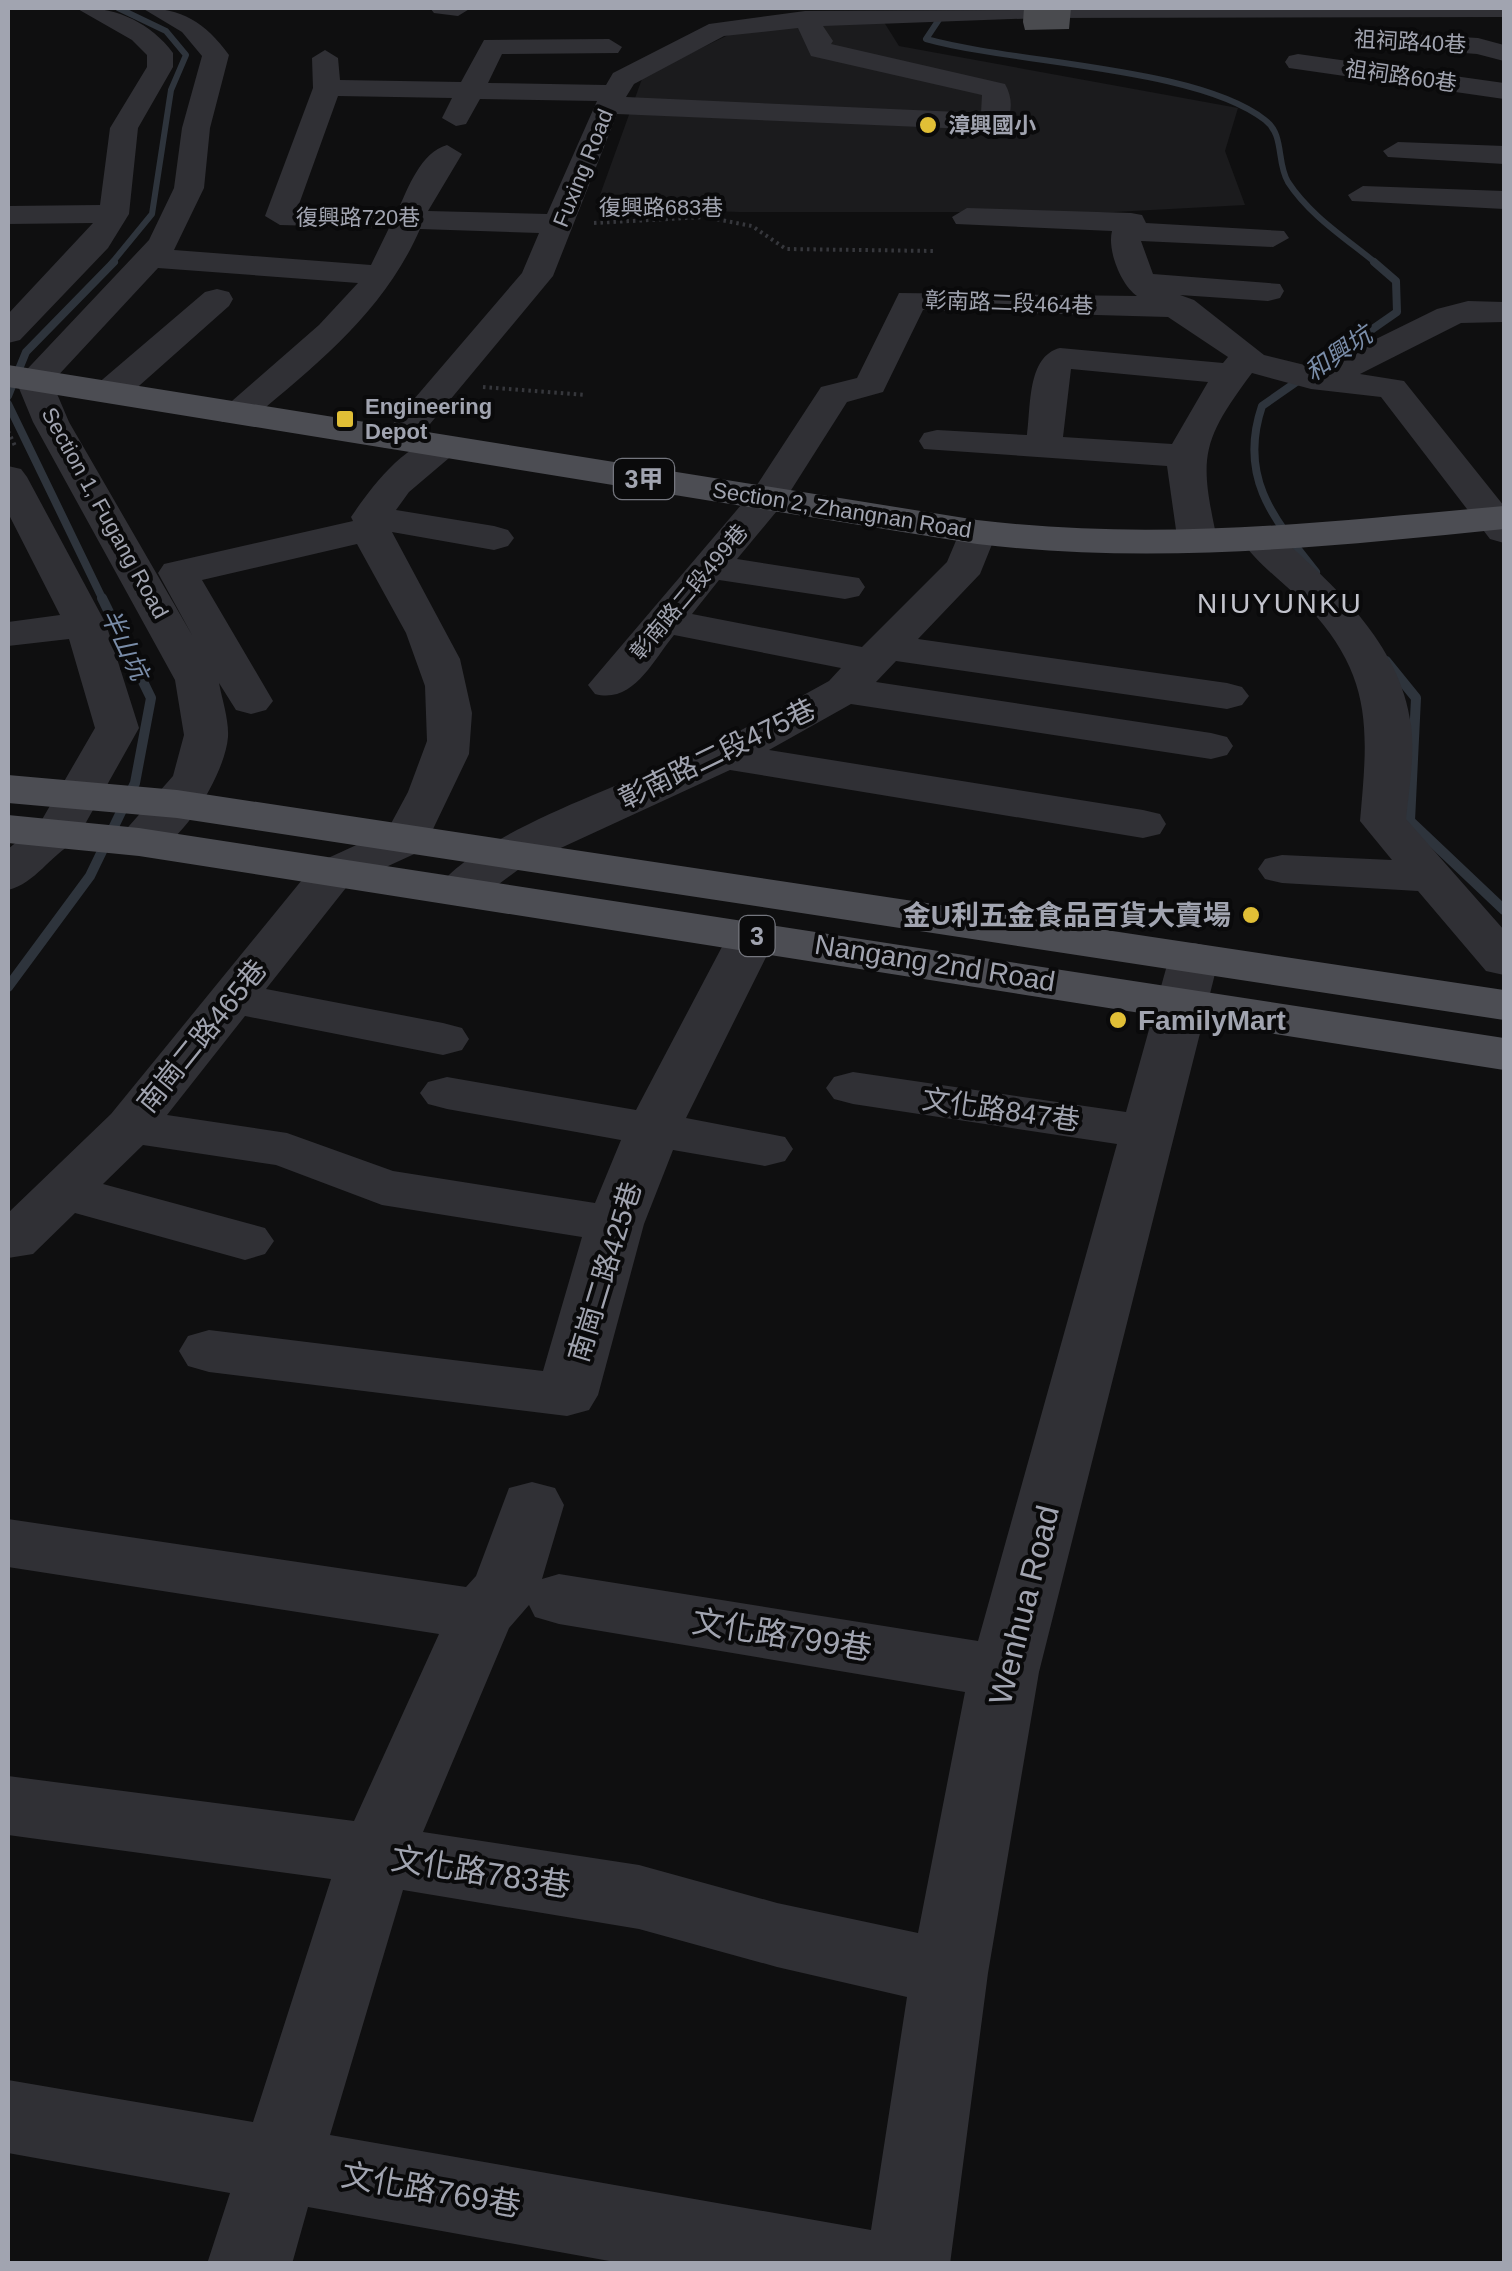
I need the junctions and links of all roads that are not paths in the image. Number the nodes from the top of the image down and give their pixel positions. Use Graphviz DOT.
graph roads {
  1 [pos="100,8"];
  2 [pos="154,8"];
  3 [pos="443,8"];
  4 [pos="458,8"];
  5 [pos="1450,8"];
  6 [pos="1231,9"];
  7 [pos="1350,9"];
  8 [pos="1504,9"];
  9 [pos="812,30"];
  10 [pos="1388,41"];
  11 [pos="609,47"];
  12 [pos="1504,53"];
  13 [pos="1298,62"];
  14 [pos="471,91"];
  15 [pos="1504,91"];
  16 [pos="611,99"];
  17 [pos="455,122"];
  18 [pos="1398,150"];
  19 [pos="447,154"];
  20 [pos="1504,155"];
  21 [pos="1363,195"];
  22 [pos="1504,200"];
  23 [pos="114,214"];
  24 [pos="280,216"];
  25 [pos="414,217"];
  26 [pos="967,217"];
  27 [pos="561,224"];
  28 [pos="10,229"];
  29 [pos="1126,231"];
  30 [pos="1274,238"];
  31 [pos="149,258"];
  32 [pos="237,265"];
  33 [pos="381,275"];
  34 [pos="1140,283"];
  35 [pos="1268,290"];
  36 [pos="217,299"];
  37 [pos="1182,308"];
  38 [pos="1504,312"];
  39 [pos="1066,322"];
  40 [pos="8,333"];
  41 [pos="1337,340"];
  42 [pos="1060,358"];
  43 [pos="1237,367"];
  44 [pos="1305,376"];
  45 [pos="19,378"];
  46 [pos="109,393"];
  47 [pos="235,414"];
  48 [pos="397,440"];
  49 [pos="937,440"];
  50 [pos="444,447"];
  51 [pos="1044,447"];
  52 [pos="1188,456"];
  53 [pos="8,477"];
  54 [pos="768,498"];
  55 [pos="371,523"];
  56 [pos="1501,523"];
  57 [pos="977,532"];
  58 [pos="494,538"];
  59 [pos="1279,539"];
  60 [pos="1198,544"];
  61 [pos="712,566"];
  62 [pos="845,587"];
  63 [pos="664,621"];
  64 [pos="86,624"];
  65 [pos="8,634"];
  66 [pos="869,666"];
  67 [pos="610,685"];
  68 [pos="1227,696"];
  69 [pos="251,701"];
  70 [pos="1211,746"];
  71 [pos="726,756"];
  72 [pos="8,789"];
  73 [pos="177,804"];
  74 [pos="70,813"];
  75 [pos="1143,824"];
  76 [pos="8,828"];
  77 [pos="406,840"];
  78 [pos="139,842"];
  79 [pos="509,854"];
  80 [pos="1282,869"];
  81 [pos="332,874"];
  82 [pos="8,876"];
  83 [pos="1432,877"];
  84 [pos="459,891"];
  85 [pos="752,935"];
  86 [pos="1504,960"];
  87 [pos="1189,980"];
  88 [pos="232,998"];
  89 [pos="1504,1006"];
  90 [pos="443,1039"];
  91 [pos="1504,1054"];
  92 [pos="853,1088"];
  93 [pos="447,1093"];
  94 [pos="130,1126"];
  95 [pos="652,1130"];
  96 [pos="1149,1132"];
  97 [pos="764,1149"];
  98 [pos="66,1192"];
  99 [pos="615,1224"];
  100 [pos="13,1241"];
  101 [pos="244,1242"];
  102 [pos="209,1351"];
  103 [pos="532,1505"];
  104 [pos="8,1543"];
  105 [pos="559,1599"];
  106 [pos="481,1616"];
  107 [pos="1004,1672"];
  108 [pos="8,1805"];
  109 [pos="376,1855"];
  110 [pos="948,1973"];
  111 [pos="8,2117"];
  112 [pos="278,2163"];
  113 [pos="248,2264"];
  114 [pos="855,2264"];
  115 [pos="908,2264"];
  1 -- 23 [label="street"];
  2 -- 31 [label="street, Section 1, Fugang Road"];
  3 -- 4 [label="street"];
  5 -- 7 [label="street, Fuxing Road"];
  5 -- 8 [label="street, Fuxing Road"];
  6 -- 7 [label="street, Fuxing Road"];
  6 -- 9 [label="street, Fuxing Road"];
  9 -- 16 [label="street, Fuxing Road"];
  9 -- 16 [label="street, 復興路720巷"];
  10 -- 12 [label="street, 祖祠路40巷"];
  11 -- 14 [label="street"];
  13 -- 15 [label="street, 祖祠路60巷"];
  14 -- 16 [label="street, 復興路720巷"];
  14 -- 17 [label="street"];
  14 -- 24 [label="street, 復興路720巷"];
  16 -- 27 [label="street, Fuxing Road"];
  18 -- 20 [label="street"];
  19 -- 25 [label="street"];
  21 -- 22 [label="street"];
  23 -- 28 [label="street"];
  23 -- 40 [label="street"];
  24 -- 25 [label="street, 復興路720巷"];
  24 -- 32 [label="street"];
  25 -- 27 [label="street, 復興路720巷"];
  25 -- 33 [label="street"];
  26 -- 29 [label="street"];
  27 -- 48 [label="street, Fuxing Road"];
  29 -- 30 [label="street"];
  29 -- 34 [label="street"];
  31 -- 32 [label="street"];
  31 -- 45 [label="street, Section 1, Fugang Road"];
  32 -- 33 [label="street"];
  33 -- 47 [label="street"];
  34 -- 35 [label="street"];
  34 -- 37 [label="street"];
  36 -- 46 [label="street"];
  37 -- 43 [label="street"];
  37 -- 54 [label="street, 彰南路二段464巷"];
  38 -- 44 [label="street"];
  39 -- 42 [label="street"];
  41 -- 44 [label="street"];
  42 -- 43 [label="street"];
  42 -- 51 [label="street"];
  43 -- 44 [label="street"];
  43 -- 52 [label="street"];
  44 -- 56 [label="street"];
  45 -- 46 [label="main road, Section 2, Zhangnan Road / 3甲"];
  45 -- 73 [label="street, Section 1, Fugang Road"];
  46 -- 47 [label="main road, Section 2, Zhangnan Road / 3甲"];
  47 -- 48 [label="main road, Section 2, Zhangnan Road / 3甲"];
  48 -- 50 [label="main road, Section 2, Zhangnan Road / 3甲"];
  49 -- 51 [label="street"];
  50 -- 54 [label="main road, Section 2, Zhangnan Road / 3甲"];
  50 -- 55 [label="street"];
  51 -- 52 [label="street"];
  52 -- 60 [label="street"];
  53 -- 64 [label="street"];
  54 -- 57 [label="main road, Section 2, Zhangnan Road / 3甲"];
  54 -- 61 [label="street, 彰南路二段499巷"];
  55 -- 58 [label="street"];
  55 -- 69 [label="street"];
  55 -- 77 [label="street"];
  56 -- 59 [label="main road, Section 2, Zhangnan Road / 3甲"];
  57 -- 60 [label="main road, Section 2, Zhangnan Road / 3甲"];
  57 -- 66 [label="street, 彰南路二段475巷"];
  59 -- 60 [label="main road, Section 2, Zhangnan Road / 3甲"];
  59 -- 83 [label="street"];
  61 -- 62 [label="street"];
  61 -- 63 [label="street, 彰南路二段499巷"];
  63 -- 66 [label="street"];
  63 -- 67 [label="street, 彰南路二段499巷"];
  64 -- 65 [label="street"];
  64 -- 74 [label="street"];
  66 -- 68 [label="street"];
  66 -- 70 [label="street"];
  66 -- 71 [label="street, 彰南路二段475巷"];
  71 -- 75 [label="street"];
  71 -- 79 [label="street, 彰南路二段475巷"];
  72 -- 74 [label="main road, Nangang 2nd Road / 3"];
  73 -- 74 [label="main road, Nangang 2nd Road / 3"];
  73 -- 77 [label="main road, Nangang 2nd Road / 3"];
  73 -- 78 [label="street, Section 1, Fugang Road"];
  74 -- 76 [label="main road, Nangang 2nd Road / 3"];
  74 -- 78 [label="main road, Nangang 2nd Road / 3"];
  74 -- 82 [label="street"];
  77 -- 79 [label="main road, Nangang 2nd Road / 3"];
  77 -- 81 [label="street"];
  78 -- 81 [label="main road, Nangang 2nd Road / 3"];
  79 -- 84 [label="street, 彰南路二段475巷"];
  79 -- 87 [label="main road, Nangang 2nd Road / 3"];
  80 -- 83 [label="street"];
  81 -- 84 [label="main road, Nangang 2nd Road / 3"];
  81 -- 88 [label="street, 南崗二路465巷"];
  83 -- 86 [label="street"];
  84 -- 85 [label="main road, Nangang 2nd Road / 3"];
  85 -- 87 [label="main road, Nangang 2nd Road / 3"];
  85 -- 95 [label="street, 南崗二路425巷"];
  87 -- 89 [label="main road, Nangang 2nd Road / 3"];
  87 -- 91 [label="main road, Nangang 2nd Road / 3"];
  87 -- 96 [label="street, Wenhua Road"];
  88 -- 90 [label="street"];
  88 -- 94 [label="street, 南崗二路465巷"];
  92 -- 96 [label="street, 文化路847巷"];
  93 -- 95 [label="street"];
  94 -- 98 [label="street, 南崗二路465巷"];
  94 -- 99 [label="street"];
  95 -- 97 [label="street"];
  95 -- 99 [label="street, 南崗二路425巷"];
  96 -- 107 [label="street, Wenhua Road"];
  98 -- 100 [label="street, 南崗二路465巷"];
  98 -- 101 [label="street"];
  99 -- 102 [label="street, 南崗二路425巷"];
  103 -- 106 [label="street"];
  104 -- 106 [label="street"];
  105 -- 107 [label="street, 文化路799巷"];
  106 -- 109 [label="street"];
  107 -- 110 [label="street, Wenhua Road"];
  108 -- 109 [label="street, 文化路783巷"];
  109 -- 110 [label="street, 文化路783巷"];
  109 -- 112 [label="street"];
  110 -- 115 [label="street, Wenhua Road"];
  111 -- 112 [label="street, 文化路769巷"];
  112 -- 113 [label="street"];
  112 -- 114 [label="street, 文化路769巷"];
}
